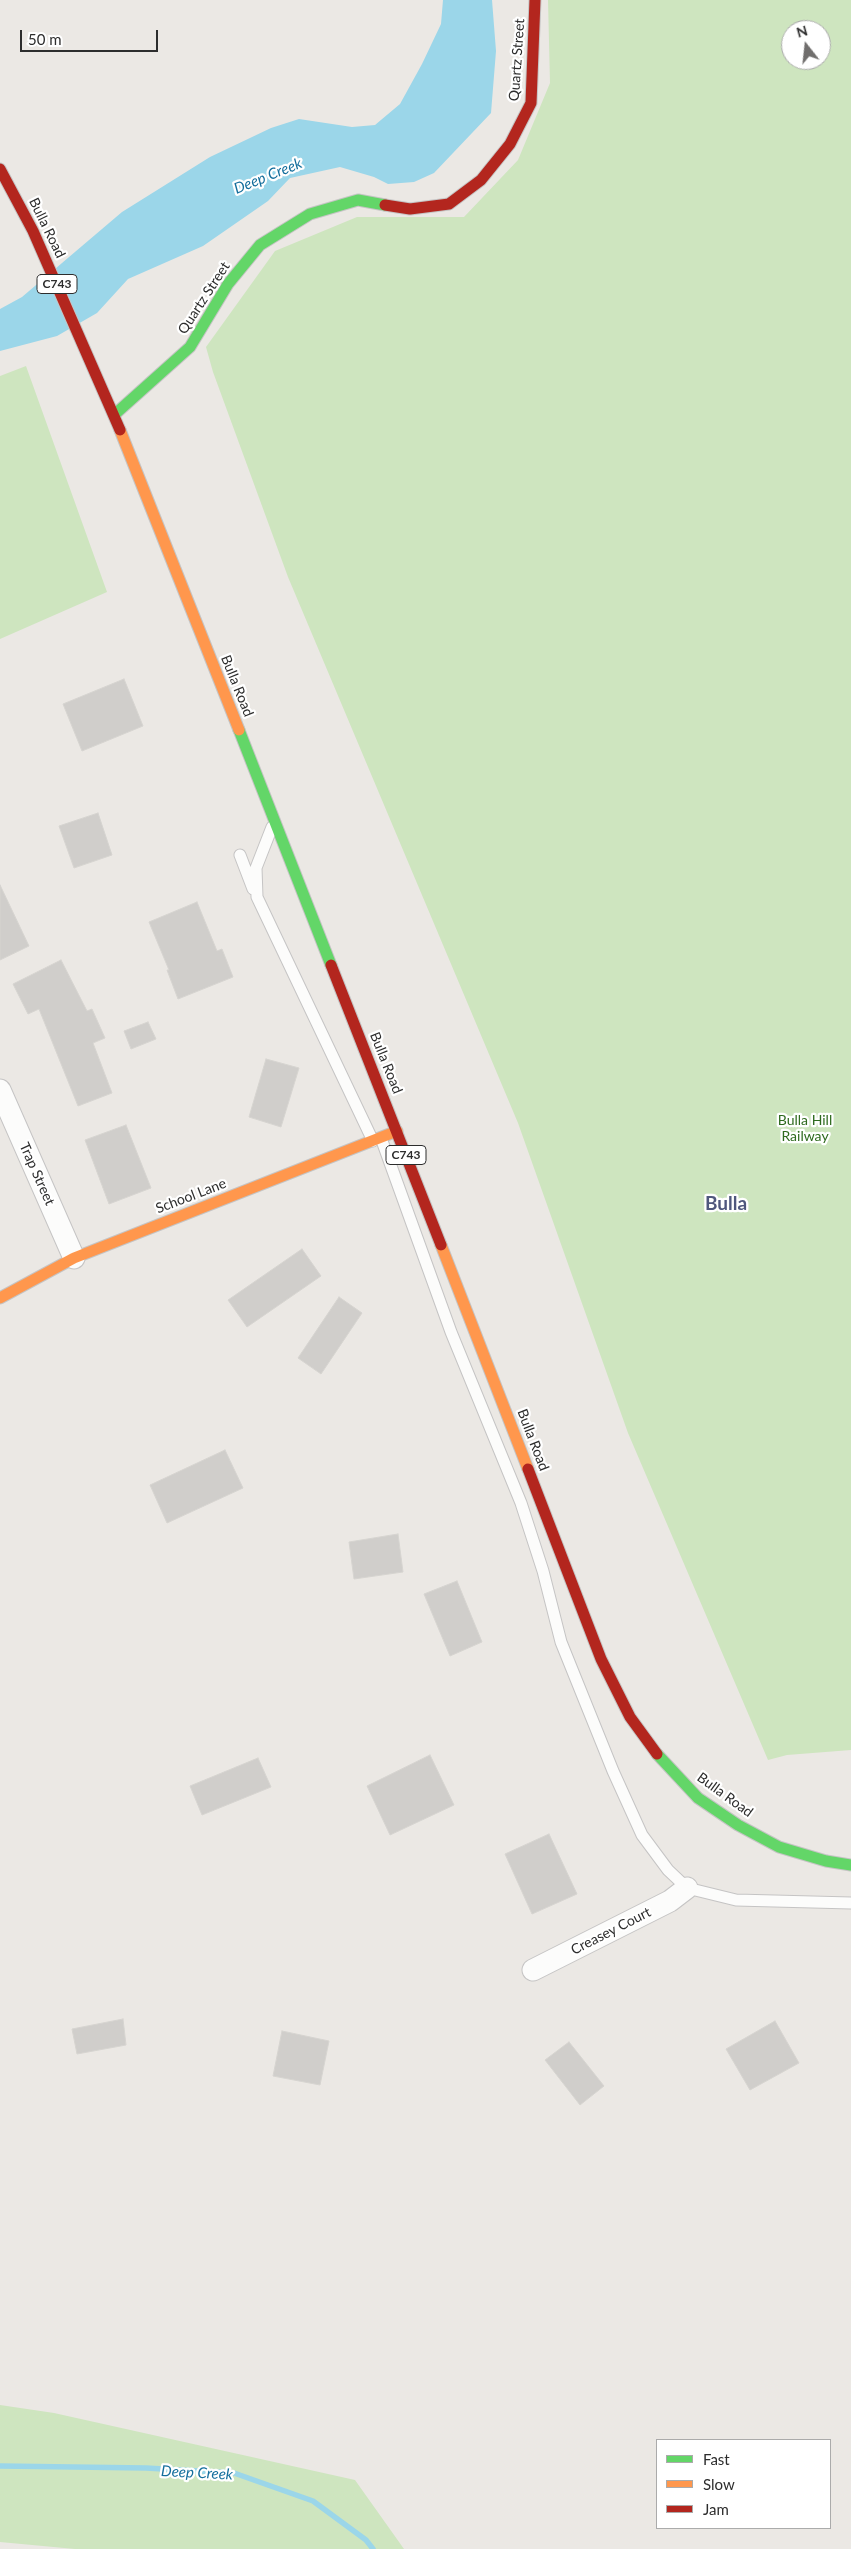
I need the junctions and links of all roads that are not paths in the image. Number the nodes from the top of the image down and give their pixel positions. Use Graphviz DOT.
graph roads {
  1 [pos="535,0"];
  2 [pos="0,168"];
  3 [pos="114,415"];
  4 [pos="272,817"];
  5 [pos="240,855"];
  6 [pos="257,898"];
  7 [pos="0,1090"];
  8 [pos="397,1131"];
  9 [pos="377,1140"];
  10 [pos="74,1258"];
  11 [pos="0,1298"];
  12 [pos="851,1865"];
  13 [pos="687,1888"];
  14 [pos="851,1902"];
  15 [pos="533,1970"];
  1 -- 3 [label="main road, Quartz Street"];
  2 -- 3 [label="main road, Bulla Road / C743"];
  3 -- 4 [label="main road, Bulla Road / C743"];
  4 -- 6 [label="lane"];
  4 -- 8 [label="main road, Bulla Road / C743"];
  5 -- 6 [label="lane"];
  6 -- 9 [label="lane"];
  7 -- 10 [label="street, Trap Street"];
  8 -- 9 [label="main road, School Lane"];
  8 -- 12 [label="main road, Bulla Road / C743"];
  9 -- 10 [label="main road, School Lane"];
  9 -- 13 [label="lane"];
  10 -- 11 [label="main road, School Lane"];
  13 -- 14 [label="lane"];
  13 -- 15 [label="street, Creasey Court"];
}
